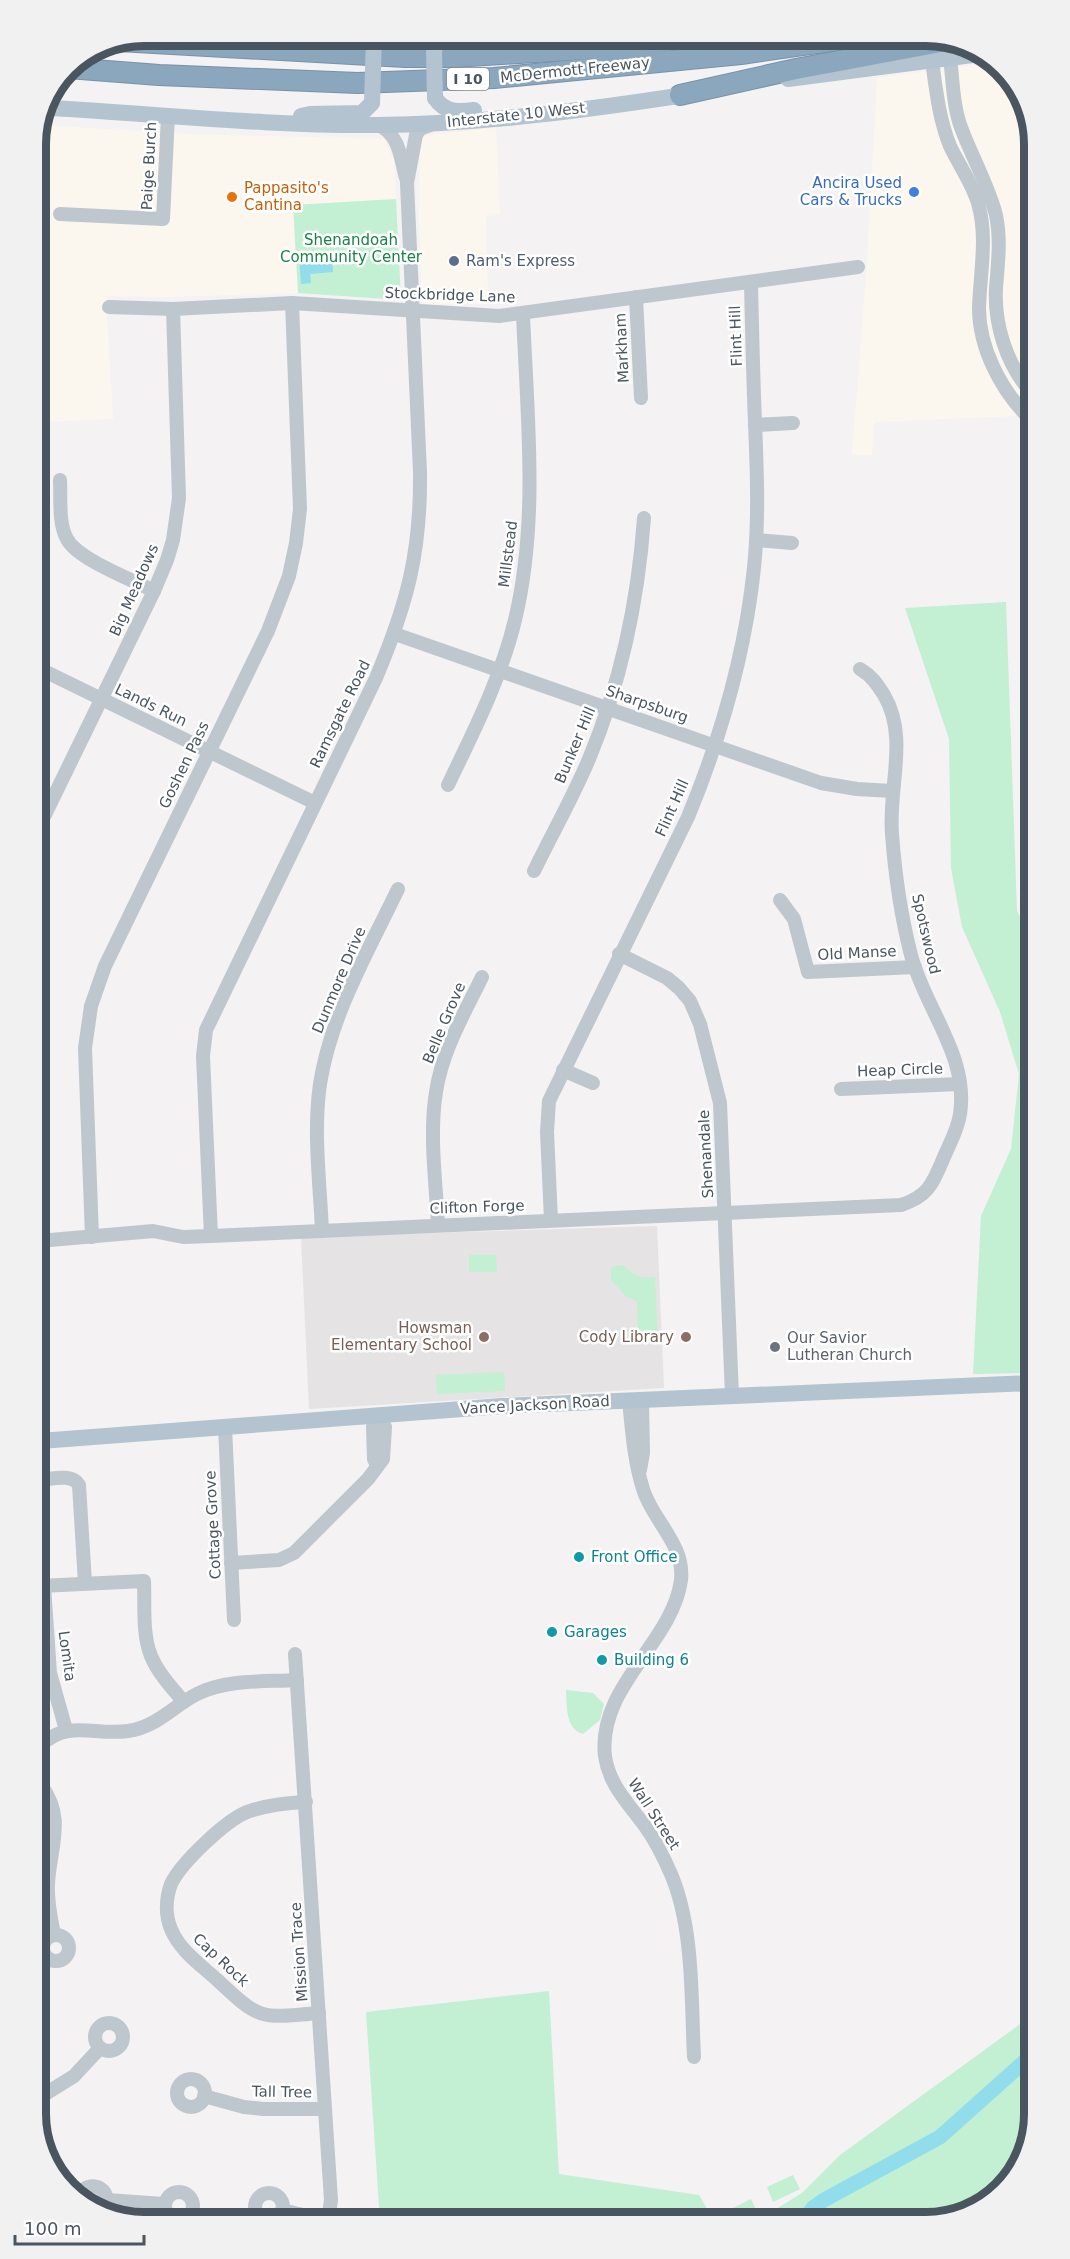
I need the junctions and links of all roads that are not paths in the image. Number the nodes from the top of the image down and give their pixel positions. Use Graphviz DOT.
graph roads {
  1 [pos="208,46"];
  2 [pos="374,46"];
  3 [pos="435,46"];
  4 [pos="516,46"];
  5 [pos="619,47"];
  6 [pos="791,47"];
  7 [pos="948,50"];
  8 [pos="533,53"];
  9 [pos="932,61"];
  10 [pos="83,69"];
  11 [pos="680,95"];
  12 [pos="54,108"];
  13 [pos="168,115"];
  14 [pos="530,115"];
  15 [pos="283,122"];
  16 [pos="434,124"];
  17 [pos="378,125"];
  18 [pos="407,183"];
  19 [pos="60,214"];
  20 [pos="858,267"];
  21 [pos="751,282"];
  22 [pos="636,297"];
  23 [pos="292,303"];
  24 [pos="109,307"];
  25 [pos="173,309"];
  26 [pos="413,311"];
  27 [pos="523,314"];
  28 [pos="1024,382"];
  29 [pos="641,398"];
  30 [pos="1024,412"];
  31 [pos="793,423"];
  32 [pos="755,425"];
  33 [pos="60,480"];
  34 [pos="644,518"];
  35 [pos="756,540"];
  36 [pos="792,543"];
  37 [pos="154,591"];
  38 [pos="395,634"];
  39 [pos="860,669"];
  40 [pos="500,671"];
  41 [pos="47,672"];
  42 [pos="102,699"];
  43 [pos="608,708"];
  44 [pos="715,745"];
  45 [pos="209,752"];
  46 [pos="448,785"];
  47 [pos="892,791"];
  48 [pos="47,799"];
  49 [pos="315,803"];
  50 [pos="534,871"];
  51 [pos="398,889"];
  52 [pos="780,900"];
  53 [pos="620,954"];
  54 [pos="915,967"];
  55 [pos="482,977"];
  56 [pos="563,1070"];
  57 [pos="593,1083"];
  58 [pos="960,1084"];
  59 [pos="841,1089"];
  60 [pos="917,1200"];
  61 [pos="726,1213"];
  62 [pos="551,1220"];
  63 [pos="438,1225"];
  64 [pos="322,1231"];
  65 [pos="211,1236"];
  66 [pos="92,1237"];
  67 [pos="46,1240"];
  68 [pos="1024,1383"];
  69 [pos="732,1396"];
  70 [pos="636,1400"];
  71 [pos="377,1422"];
  72 [pos="225,1427"];
  73 [pos="46,1441"];
  74 [pos="377,1465"];
  75 [pos="46,1480"];
  76 [pos="231,1563"];
  77 [pos="86,1583"];
  78 [pos="46,1586"];
  79 [pos="234,1620"];
  80 [pos="46,1632"];
  81 [pos="296,1654"];
  82 [pos="297,1680"];
  83 [pos="184,1702"];
  84 [pos="66,1730"];
  85 [pos="46,1741"];
  86 [pos="46,1793"];
  87 [pos="306,1802"];
  88 [pos="54,1935"];
  89 [pos="319,2013"];
  90 [pos="100,2048"];
  91 [pos="694,2057"];
  92 [pos="46,2093"];
  93 [pos="204,2096"];
  94 [pos="325,2109"];
  95 [pos="83,2191"];
  96 [pos="136,2203"];
  97 [pos="105,2204"];
  98 [pos="165,2204"];
  99 [pos="108,2205"];
  100 [pos="282,2210"];
  101 [pos="136,2212"];
  102 [pos="290,2212"];
  103 [pos="329,2212"];
  1 -- 8 [label="highway, McDermott Freeway / I 10"];
  2 -- 15 [label="main road, bridge"];
  3 -- 14 [label="main road, bridge"];
  4 -- 8 [label="highway"];
  5 -- 8 [label="highway, McDermott Freeway / I 10"];
  6 -- 10 [label="highway, McDermott Freeway / I 10"];
  7 -- 9 [label="main road, Interstate 10 West"];
  7 -- 11 [label="highway"];
  7 -- 28 [label="street"];
  9 -- 11 [label="main road, Interstate 10 West"];
  9 -- 30 [label="street"];
  11 -- 14 [label="main road, Interstate 10 West"];
  12 -- 13 [label="main road, Interstate 10 West"];
  13 -- 15 [label="main road, Interstate 10 West"];
  13 -- 19 [label="street, Paige Burch"];
  14 -- 16 [label="main road, Interstate 10 West"];
  15 -- 17 [label="main road, Interstate 10 West"];
  16 -- 17 [label="main road, Interstate 10 West"];
  16 -- 18 [label="street, Ramsgate Road"];
  17 -- 18 [label="street, Ramsgate Road"];
  18 -- 26 [label="street, Ramsgate Road"];
  20 -- 21 [label="street, Stockbridge Lane"];
  21 -- 22 [label="street, Stockbridge Lane"];
  21 -- 32 [label="street, Flint Hill"];
  22 -- 27 [label="street, Stockbridge Lane"];
  22 -- 29 [label="street, Markham"];
  23 -- 25 [label="street, Stockbridge Lane"];
  23 -- 26 [label="street, Stockbridge Lane"];
  23 -- 45 [label="street, Goshen Pass"];
  24 -- 25 [label="street, Stockbridge Lane"];
  25 -- 37 [label="street, Big Meadows"];
  26 -- 27 [label="street, Stockbridge Lane"];
  26 -- 38 [label="street, Ramsgate Road"];
  27 -- 40 [label="street, Millstead"];
  31 -- 32 [label="street"];
  32 -- 35 [label="street, Flint Hill"];
  33 -- 37 [label="street"];
  34 -- 43 [label="street, Bunker Hill"];
  35 -- 36 [label="street"];
  35 -- 44 [label="street, Flint Hill"];
  37 -- 42 [label="street, Big Meadows"];
  38 -- 40 [label="street, Sharpsburg"];
  38 -- 49 [label="street, Ramsgate Road"];
  39 -- 47 [label="street, Spotswood"];
  40 -- 43 [label="street, Sharpsburg"];
  40 -- 46 [label="street, Millstead"];
  41 -- 42 [label="street, Lands Run"];
  42 -- 45 [label="street, Lands Run"];
  42 -- 48 [label="street, Big Meadows"];
  43 -- 44 [label="street, Sharpsburg"];
  43 -- 50 [label="street, Bunker Hill"];
  44 -- 47 [label="street, Sharpsburg"];
  44 -- 53 [label="street, Flint Hill"];
  45 -- 49 [label="street, Lands Run"];
  45 -- 66 [label="street, Goshen Pass"];
  47 -- 54 [label="street, Spotswood"];
  49 -- 65 [label="street, Ramsgate Road"];
  51 -- 64 [label="street, Dunmore Drive"];
  52 -- 54 [label="street, Old Manse"];
  53 -- 56 [label="street, Flint Hill"];
  53 -- 61 [label="street, Shenandale"];
  54 -- 58 [label="street, Spotswood"];
  55 -- 63 [label="street, Belle Grove"];
  56 -- 57 [label="street"];
  56 -- 62 [label="street, Flint Hill"];
  58 -- 59 [label="street, Heap Circle"];
  58 -- 60 [label="street, Spotswood"];
  60 -- 61 [label="street, Clifton Forge"];
  61 -- 62 [label="street, Clifton Forge"];
  61 -- 69 [label="street, Shenandale"];
  62 -- 63 [label="street, Clifton Forge"];
  63 -- 64 [label="street, Clifton Forge"];
  64 -- 65 [label="street, Clifton Forge"];
  65 -- 66 [label="street, Clifton Forge"];
  66 -- 67 [label="street, Clifton Forge"];
  68 -- 69 [label="main road, Vance Jackson Road"];
  69 -- 70 [label="main road, Vance Jackson Road"];
  70 -- 71 [label="main road, Vance Jackson Road"];
  70 -- 91 [label="street, Wall Street"];
  71 -- 72 [label="main road, Vance Jackson Road"];
  71 -- 74 [label="street"];
  71 -- 74 [label="street"];
  72 -- 73 [label="main road, Vance Jackson Road"];
  72 -- 76 [label="street, Cottage Grove"];
  74 -- 76 [label="street"];
  75 -- 77 [label="street"];
  76 -- 79 [label="street, Cottage Grove"];
  77 -- 78 [label="street"];
  77 -- 83 [label="street"];
  80 -- 84 [label="street, Lomita"];
  81 -- 82 [label="street, Mission Trace"];
  82 -- 83 [label="street"];
  82 -- 87 [label="street, Mission Trace"];
  83 -- 84 [label="street"];
  84 -- 85 [label="street"];
  86 -- 88 [label="street"];
  87 -- 89 [label="street, Mission Trace"];
  87 -- 89 [label="street, Cap Rock"];
  89 -- 94 [label="street, Mission Trace"];
  90 -- 92 [label="street"];
  93 -- 94 [label="street, Tall Tree"];
  94 -- 103 [label="street, Mission Trace"];
  95 -- 97 [label="street"];
  96 -- 98 [label="street"];
  96 -- 99 [label="street"];
  96 -- 101 [label="street"];
  100 -- 102 [label="street"];
}
